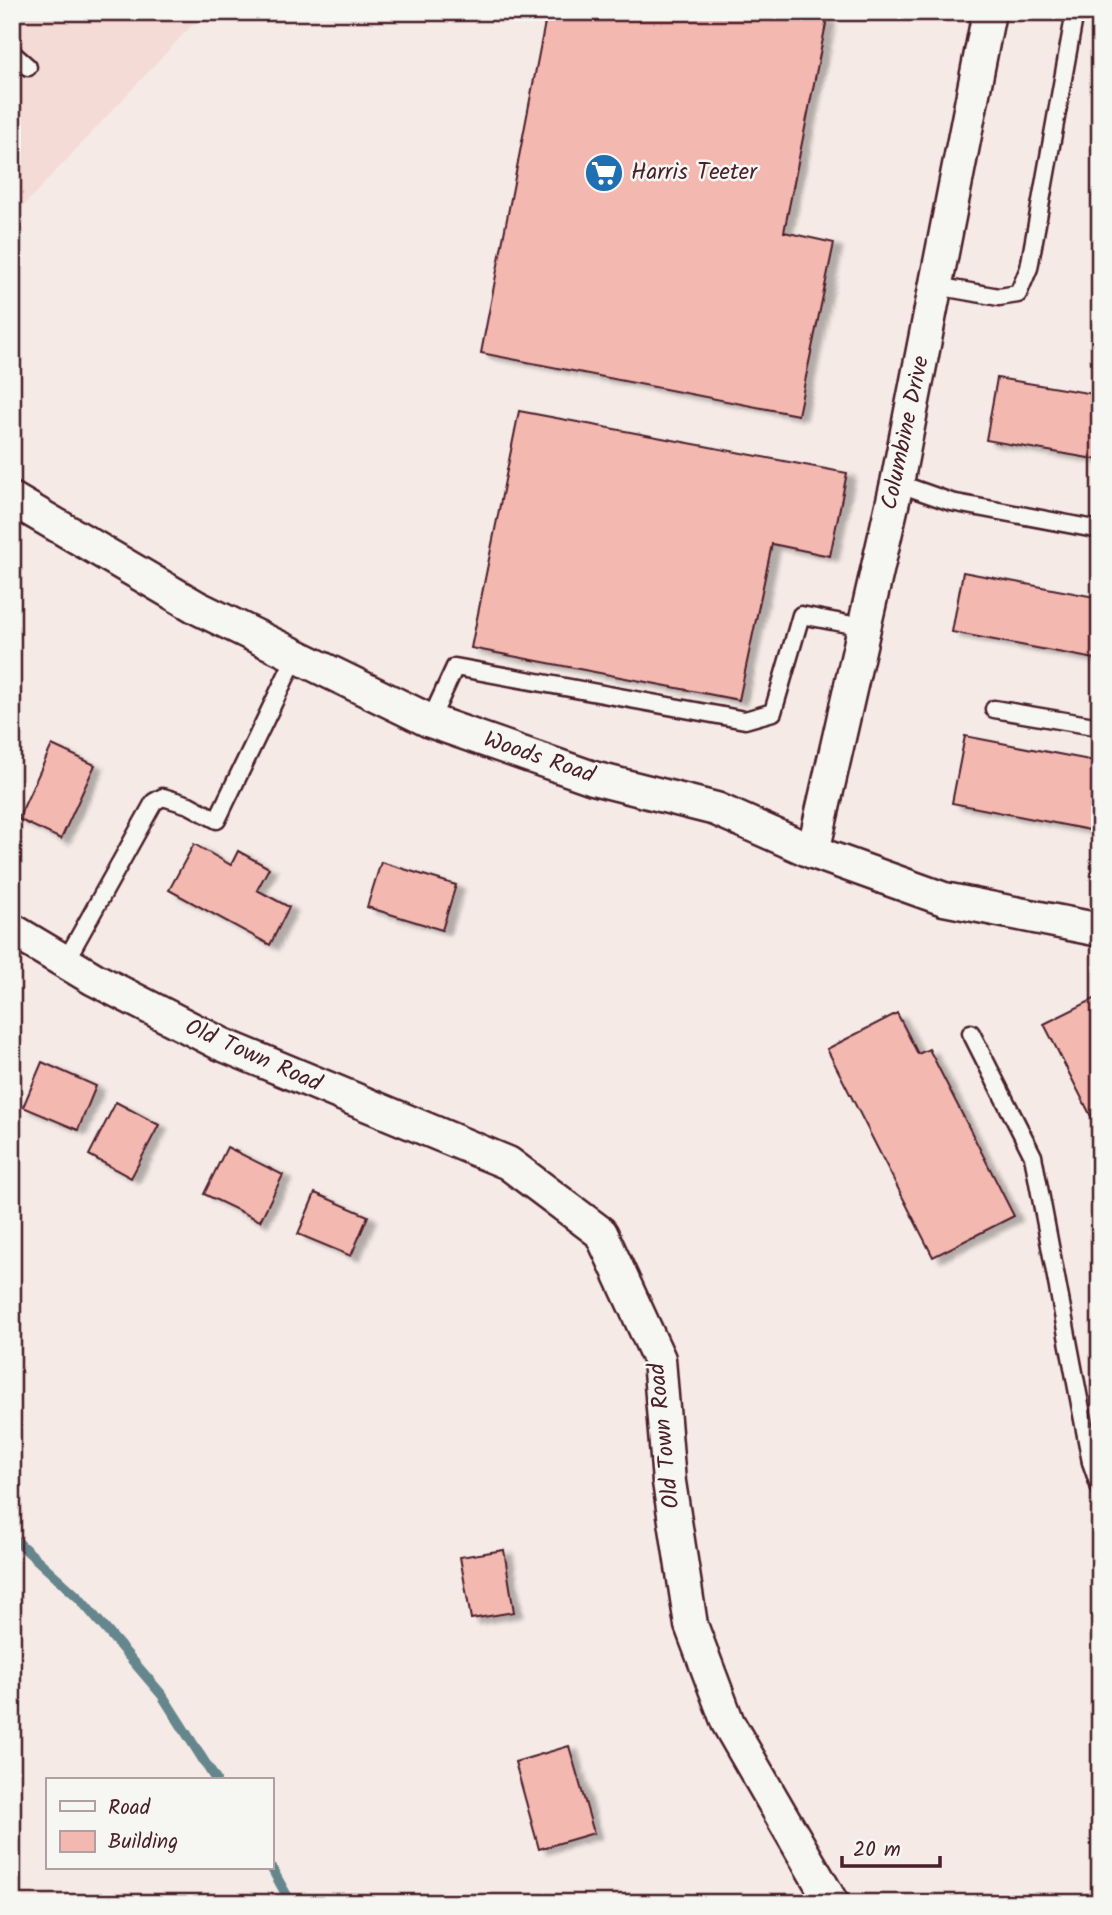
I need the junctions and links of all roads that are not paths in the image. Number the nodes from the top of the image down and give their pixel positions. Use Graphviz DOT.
graph roads {
  1 [pos="989,12"];
  2 [pos="1075,12"];
  3 [pos="12,53"];
  4 [pos="28,67"];
  5 [pos="936,286"];
  6 [pos="897,483"];
  7 [pos="12,499"];
  8 [pos="1100,530"];
  9 [pos="863,627"];
  10 [pos="295,658"];
  11 [pos="994,709"];
  12 [pos="430,721"];
  13 [pos="1100,727"];
  14 [pos="813,852"];
  15 [pos="12,930"];
  16 [pos="1100,930"];
  17 [pos="65,962"];
  18 [pos="971,1033"];
  19 [pos="1095,1460"];
  20 [pos="1100,1488"];
  21 [pos="832,1903"];
  1 -- 5 [label="street, Columbine Drive"];
  2 -- 5 [label="lane"];
  3 -- 4 [label="lane"];
  5 -- 6 [label="street, Columbine Drive"];
  6 -- 8 [label="lane"];
  6 -- 9 [label="street, Columbine Drive"];
  7 -- 10 [label="street, Woods Road"];
  9 -- 12 [label="lane"];
  9 -- 14 [label="street, Columbine Drive"];
  10 -- 12 [label="street, Woods Road"];
  10 -- 17 [label="lane"];
  11 -- 13 [label="lane"];
  12 -- 14 [label="street, Woods Road"];
  14 -- 16 [label="street, Woods Road"];
  15 -- 17 [label="street, Old Town Road"];
  17 -- 21 [label="street, Old Town Road"];
  18 -- 19 [label="lane"];
  19 -- 20 [label="lane"];
}
